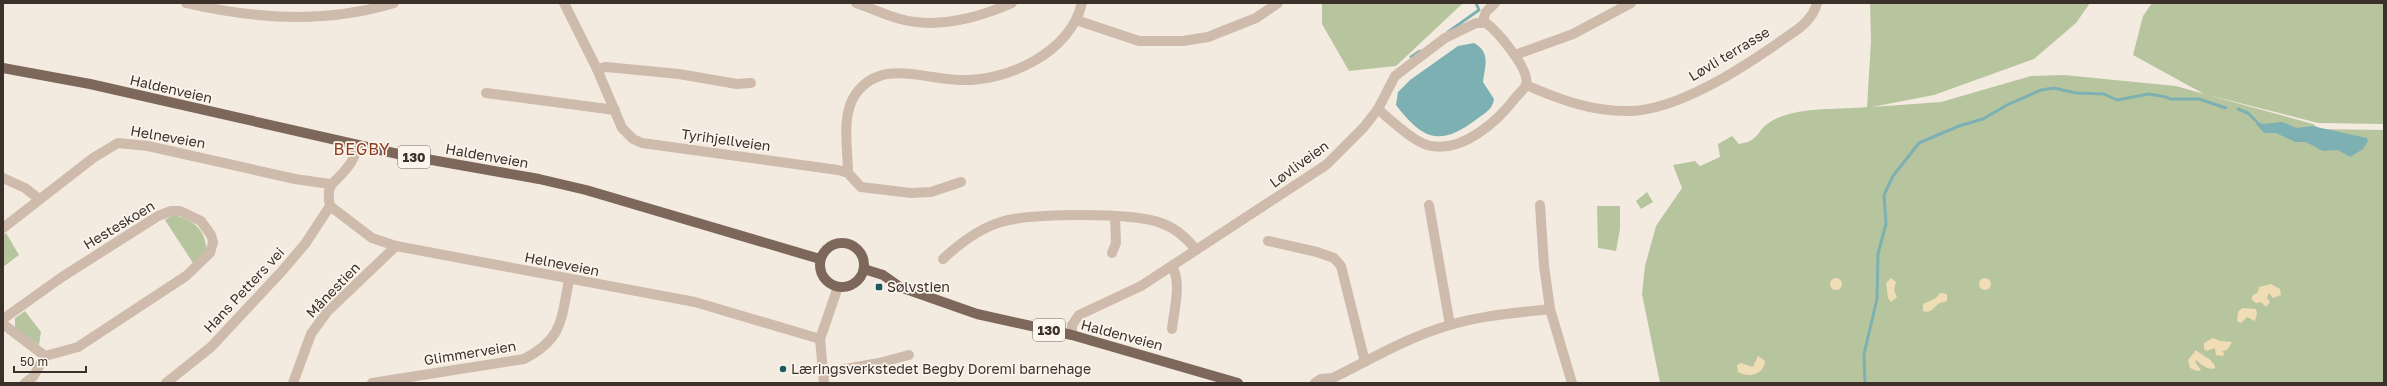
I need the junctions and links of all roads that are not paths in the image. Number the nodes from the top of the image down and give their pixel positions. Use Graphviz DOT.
graph roads {
  1 [pos="186,3"];
  2 [pos="394,3"];
  3 [pos="564,3"];
  4 [pos="856,3"];
  5 [pos="1012,3"];
  6 [pos="1082,3"];
  7 [pos="1278,3"];
  8 [pos="1495,3"];
  9 [pos="1631,3"];
  10 [pos="1817,3"];
  11 [pos="1076,20"];
  12 [pos="1482,22"];
  13 [pos="1515,56"];
  14 [pos="3,68"];
  15 [pos="597,69"];
  16 [pos="751,83"];
  17 [pos="1526,85"];
  18 [pos="486,93"];
  19 [pos="1378,109"];
  20 [pos="615,110"];
  21 [pos="358,145"];
  22 [pos="848,174"];
  23 [pos="3,178"];
  24 [pos="961,182"];
  25 [pos="330,184"];
  26 [pos="39,199"];
  27 [pos="1429,205"];
  28 [pos="1540,205"];
  29 [pos="330,206"];
  30 [pos="1116,216"];
  31 [pos="3,228"];
  32 [pos="1268,241"];
  33 [pos="396,246"];
  34 [pos="1196,250"];
  35 [pos="1112,253"];
  36 [pos="820,259"];
  37 [pos="943,259"];
  38 [pos="1172,266"];
  39 [pos="864,269"];
  40 [pos="568,280"];
  41 [pos="838,287"];
  42 [pos="1550,309"];
  43 [pos="3,319"];
  44 [pos="3,324"];
  45 [pos="1450,325"];
  46 [pos="1172,329"];
  47 [pos="1072,335"];
  48 [pos="820,339"];
  49 [pos="909,355"];
  50 [pos="44,356"];
  51 [pos="1365,362"];
  52 [pos="824,378"];
  53 [pos="1330,381"];
  54 [pos="24,383"];
  55 [pos="166,383"];
  56 [pos="293,383"];
  57 [pos="372,383"];
  58 [pos="1238,383"];
  59 [pos="1315,383"];
  60 [pos="1572,383"];
  1 -- 2 [label="street"];
  3 -- 15 [label="street, Tyrihjellveien"];
  4 -- 5 [label="street"];
  6 -- 11 [label="street"];
  7 -- 11 [label="street"];
  8 -- 12 [label="street"];
  9 -- 13 [label="street"];
  10 -- 17 [label="street, Løvli terrasse"];
  11 -- 22 [label="street"];
  12 -- 13 [label="street"];
  12 -- 19 [label="street, Løvliveien"];
  13 -- 17 [label="street"];
  14 -- 21 [label="main road, Haldenveien / 130"];
  15 -- 16 [label="street"];
  15 -- 20 [label="street, Tyrihjellveien"];
  17 -- 19 [label="street"];
  18 -- 20 [label="street"];
  19 -- 34 [label="street, Løvliveien"];
  20 -- 22 [label="street, Tyrihjellveien"];
  21 -- 25 [label="street"];
  21 -- 36 [label="main road, Haldenveien / 130"];
  22 -- 24 [label="street, Tyrihjellveien"];
  23 -- 26 [label="street"];
  25 -- 26 [label="street, Helneveien"];
  25 -- 29 [label="street"];
  26 -- 31 [label="street, Helneveien"];
  27 -- 45 [label="street"];
  28 -- 42 [label="street"];
  29 -- 33 [label="street, Helneveien"];
  29 -- 55 [label="street, Hans Petters vei"];
  30 -- 34 [label="street"];
  30 -- 35 [label="street"];
  30 -- 37 [label="street"];
  32 -- 51 [label="street"];
  33 -- 40 [label="street, Helneveien"];
  33 -- 56 [label="street, Månestien"];
  34 -- 38 [label="street, Løvliveien"];
  36 -- 39 [label="main road"];
  36 -- 41 [label="main road"];
  38 -- 46 [label="street"];
  38 -- 47 [label="street, Løvliveien"];
  39 -- 41 [label="main road"];
  39 -- 47 [label="main road, Haldenveien / 130"];
  40 -- 48 [label="street, Helneveien"];
  40 -- 57 [label="street, Glimmerveien"];
  41 -- 48 [label="street"];
  42 -- 45 [label="street"];
  42 -- 60 [label="street"];
  43 -- 50 [label="street, Hesteskoen"];
  44 -- 50 [label="street"];
  45 -- 51 [label="street"];
  47 -- 58 [label="main road, Haldenveien / 130"];
  48 -- 52 [label="street"];
  49 -- 52 [label="street"];
  50 -- 54 [label="street"];
  51 -- 53 [label="street"];
  53 -- 59 [label="street"];
}
